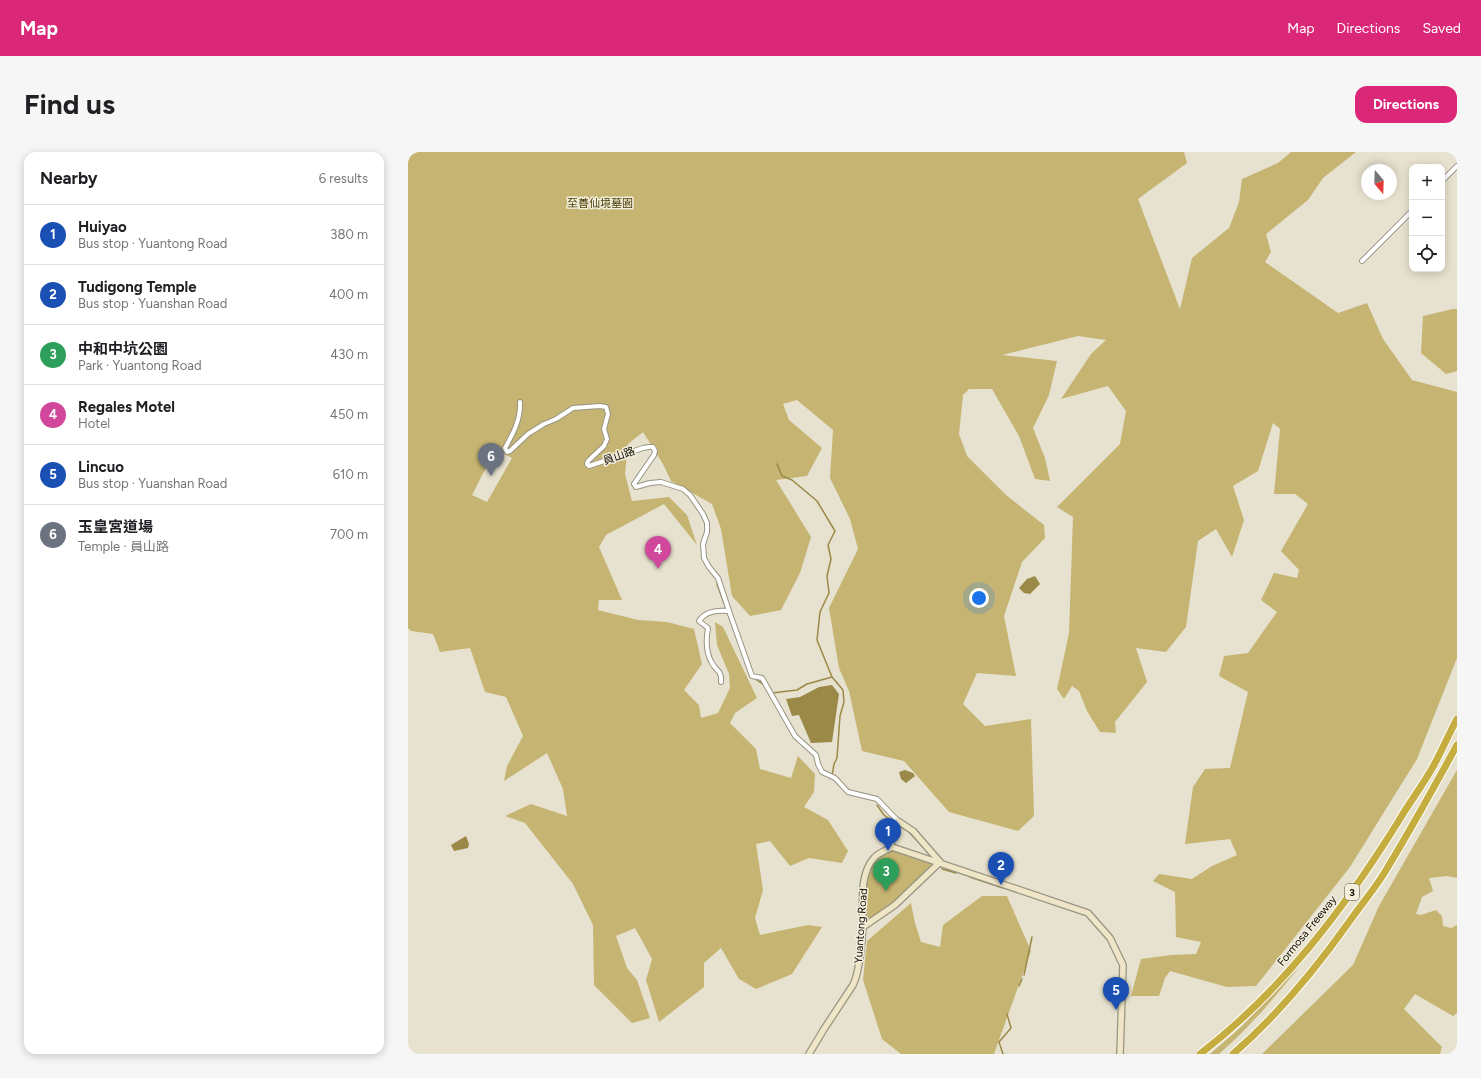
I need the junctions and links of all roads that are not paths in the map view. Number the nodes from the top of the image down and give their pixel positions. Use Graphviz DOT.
graph roads {
  1 [pos="1457,166"];
  2 [pos="1445,178"];
  3 [pos="1409,214"];
  4 [pos="1362,261"];
  5 [pos="520,402"];
  6 [pos="729,610"];
  7 [pos="721,682"];
  8 [pos="1457,719"];
  9 [pos="1457,745"];
  10 [pos="897,823"];
  11 [pos="890,849"];
  12 [pos="940,862"];
  13 [pos="863,927"];
  14 [pos="809,1054"];
  15 [pos="1120,1054"];
  16 [pos="1199,1054"];
  17 [pos="1234,1054"];
  1 -- 2 [label="street"];
  3 -- 4 [label="street"];
  5 -- 6 [label="street, 員山路"];
  6 -- 7 [label="street"];
  6 -- 10 [label="street"];
  8 -- 16 [label="highway, Formosa Freeway / 3"];
  9 -- 17 [label="highway, 3"];
  10 -- 11 [label="street"];
  10 -- 12 [label="street"];
  11 -- 12 [label="street"];
  11 -- 13 [label="street, Yuantong Road"];
  12 -- 13 [label="street"];
  12 -- 15 [label="street"];
  13 -- 14 [label="street, Yuantong Road"];
}
